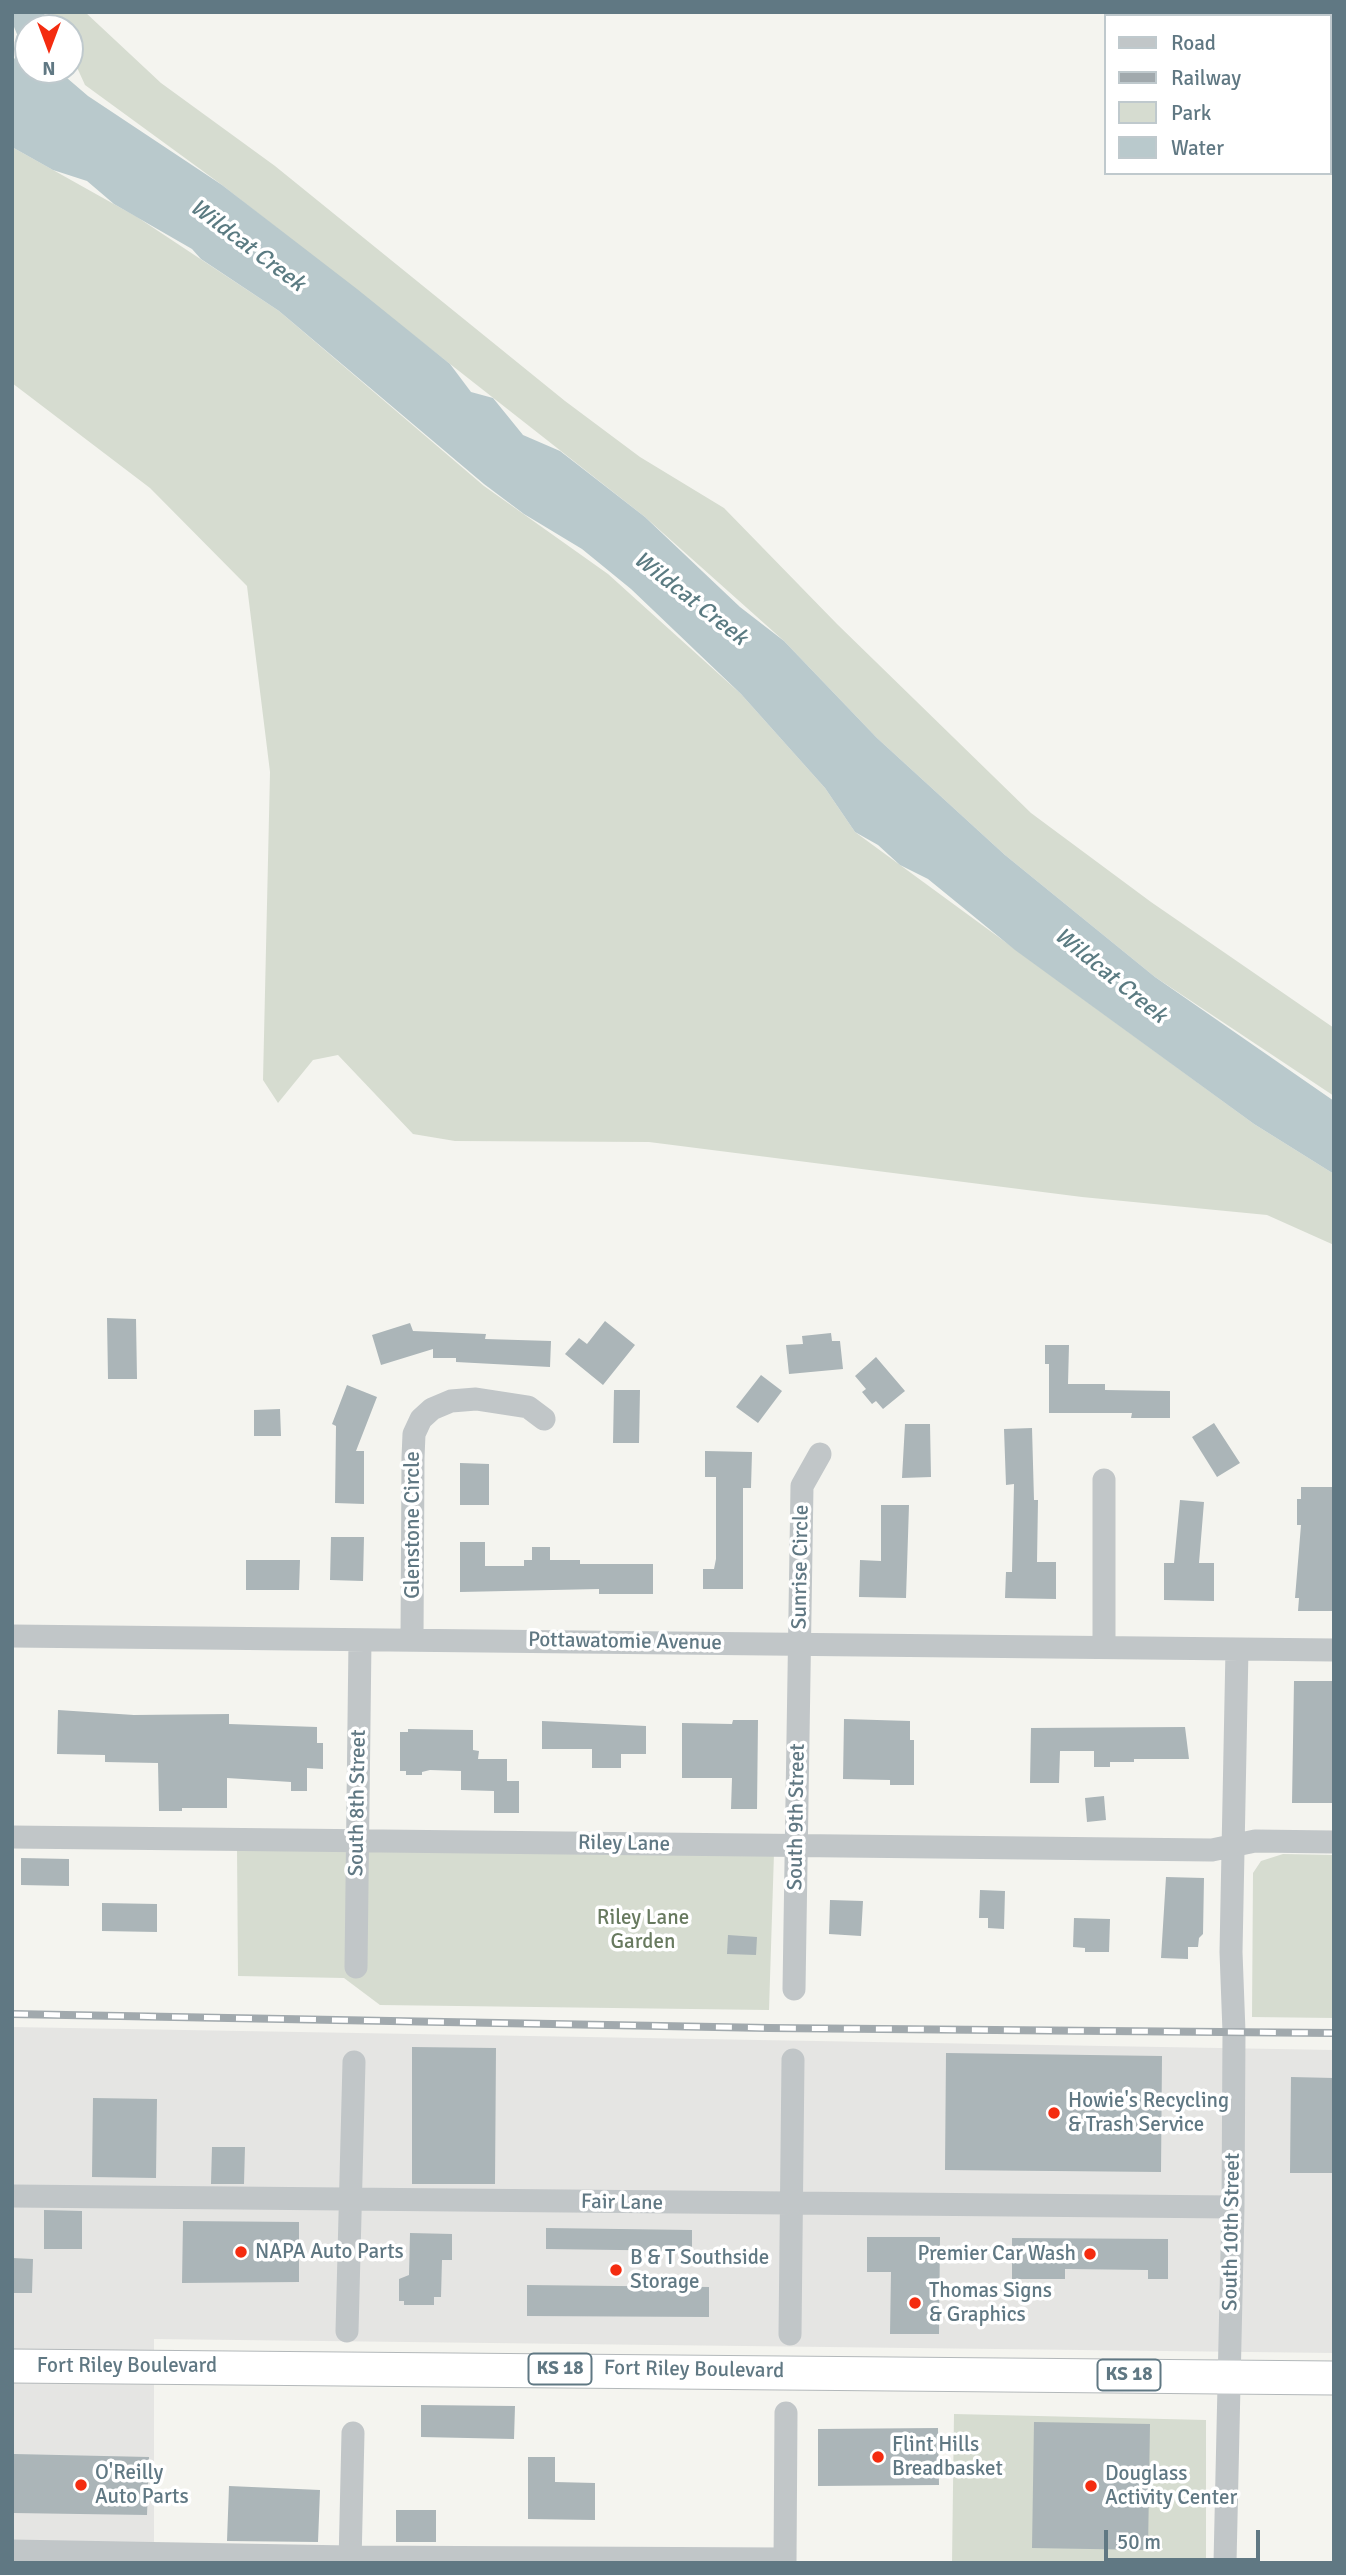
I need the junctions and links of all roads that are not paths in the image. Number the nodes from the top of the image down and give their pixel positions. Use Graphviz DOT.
graph roads {
  1 [pos="544,1419"];
  2 [pos="821,1454"];
  3 [pos="1104,1480"];
  4 [pos="12,1636"];
  5 [pos="360,1640"];
  6 [pos="412,1640"];
  7 [pos="800,1644"];
  8 [pos="1104,1647"];
  9 [pos="1237,1648"];
  10 [pos="1334,1650"];
  11 [pos="12,1837"];
  12 [pos="357,1841"];
  13 [pos="1334,1842"];
  14 [pos="1234,1845"];
  15 [pos="796,1846"];
  16 [pos="356,1967"];
  17 [pos="794,1989"];
  18 [pos="793,2060"];
  19 [pos="354,2062"];
  20 [pos="12,2196"];
  21 [pos="351,2199"];
  22 [pos="791,2205"];
  23 [pos="1233,2207"];
  24 [pos="347,2332"];
  25 [pos="790,2334"];
  26 [pos="12,2366"];
  27 [pos="1230,2377"];
  28 [pos="1334,2378"];
  29 [pos="786,2413"];
  30 [pos="353,2433"];
  31 [pos="12,2551"];
  32 [pos="350,2560"];
  33 [pos="785,2561"];
  34 [pos="1225,2563"];
  1 -- 6 [label="street, Glenstone Circle"];
  2 -- 7 [label="street, Sunrise Circle"];
  3 -- 8 [label="street"];
  4 -- 5 [label="street, Pottawatomie Avenue"];
  5 -- 6 [label="street, Pottawatomie Avenue"];
  5 -- 12 [label="street, South 8th Street"];
  6 -- 7 [label="street, Pottawatomie Avenue"];
  7 -- 8 [label="street, Pottawatomie Avenue"];
  7 -- 15 [label="street, South 9th Street"];
  8 -- 9 [label="street, Pottawatomie Avenue"];
  9 -- 10 [label="street, Pottawatomie Avenue"];
  9 -- 14 [label="street, South 10th Street"];
  11 -- 12 [label="street, Riley Lane"];
  12 -- 15 [label="street, Riley Lane"];
  12 -- 16 [label="street, South 8th Street"];
  13 -- 14 [label="street"];
  14 -- 15 [label="street, Riley Lane"];
  14 -- 23 [label="street, South 10th Street"];
  15 -- 17 [label="street, South 9th Street"];
  18 -- 22 [label="street"];
  19 -- 21 [label="street"];
  20 -- 21 [label="street, Fair Lane"];
  21 -- 22 [label="street, Fair Lane"];
  21 -- 24 [label="street"];
  22 -- 23 [label="street, Fair Lane"];
  22 -- 25 [label="street"];
  23 -- 27 [label="street, South 10th Street"];
  26 -- 27 [label="highway, Fort Riley Boulevard / KS 18"];
  27 -- 28 [label="highway, Fort Riley Boulevard / KS 18"];
  27 -- 34 [label="street, South 10th Street"];
  29 -- 33 [label="street"];
  30 -- 32 [label="street"];
  31 -- 32 [label="street"];
  32 -- 33 [label="street"];
}
